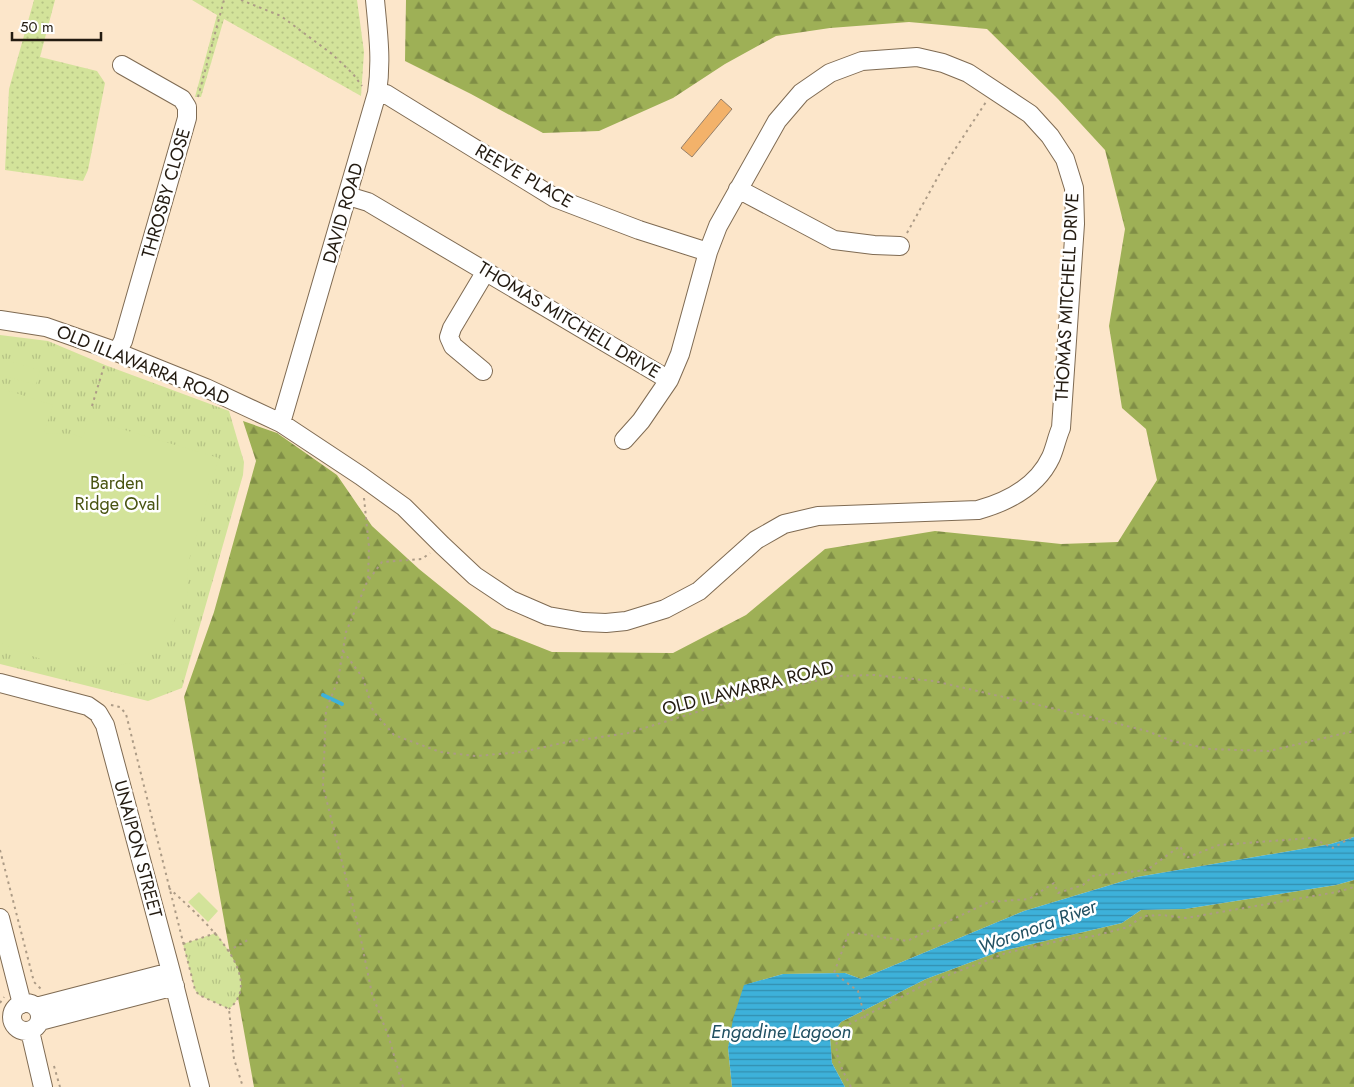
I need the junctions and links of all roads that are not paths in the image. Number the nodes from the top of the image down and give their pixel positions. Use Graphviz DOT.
graph roads {
  1 [pos="375,0"];
  2 [pos="122,65"];
  3 [pos="372,91"];
  4 [pos="738,189"];
  5 [pos="348,196"];
  6 [pos="900,246"];
  7 [pos="708,252"];
  8 [pos="486,271"];
  9 [pos="0,320"];
  10 [pos="117,352"];
  11 [pos="483,371"];
  12 [pos="669,380"];
  13 [pos="281,422"];
  14 [pos="624,440"];
  15 [pos="0,683"];
  16 [pos="0,918"];
  17 [pos="173,979"];
  18 [pos="32,1016"];
  19 [pos="6,1023"];
  20 [pos="44,1087"];
  21 [pos="200,1087"];
  1 -- 3 [label="street, DAVID ROAD"];
  2 -- 10 [label="street, THROSBY CLOSE"];
  3 -- 5 [label="street, DAVID ROAD"];
  3 -- 7 [label="street, REEVE PLACE"];
  4 -- 6 [label="street"];
  4 -- 7 [label="street, THOMAS MITCHELL DRIVE"];
  4 -- 13 [label="street, THOMAS MITCHELL DRIVE"];
  5 -- 8 [label="street, THOMAS MITCHELL DRIVE"];
  5 -- 13 [label="street, DAVID ROAD"];
  7 -- 12 [label="street, THOMAS MITCHELL DRIVE"];
  8 -- 11 [label="street"];
  8 -- 12 [label="street, THOMAS MITCHELL DRIVE"];
  9 -- 10 [label="street, OLD ILLAWARRA ROAD"];
  10 -- 13 [label="street, OLD ILLAWARRA ROAD"];
  12 -- 14 [label="street"];
  15 -- 17 [label="street, UNAIPON STREET"];
  16 -- 18 [label="street"];
  17 -- 18 [label="street"];
  17 -- 21 [label="street, UNAIPON STREET"];
  18 -- 19 [label="street"];
  18 -- 20 [label="street"];
}
